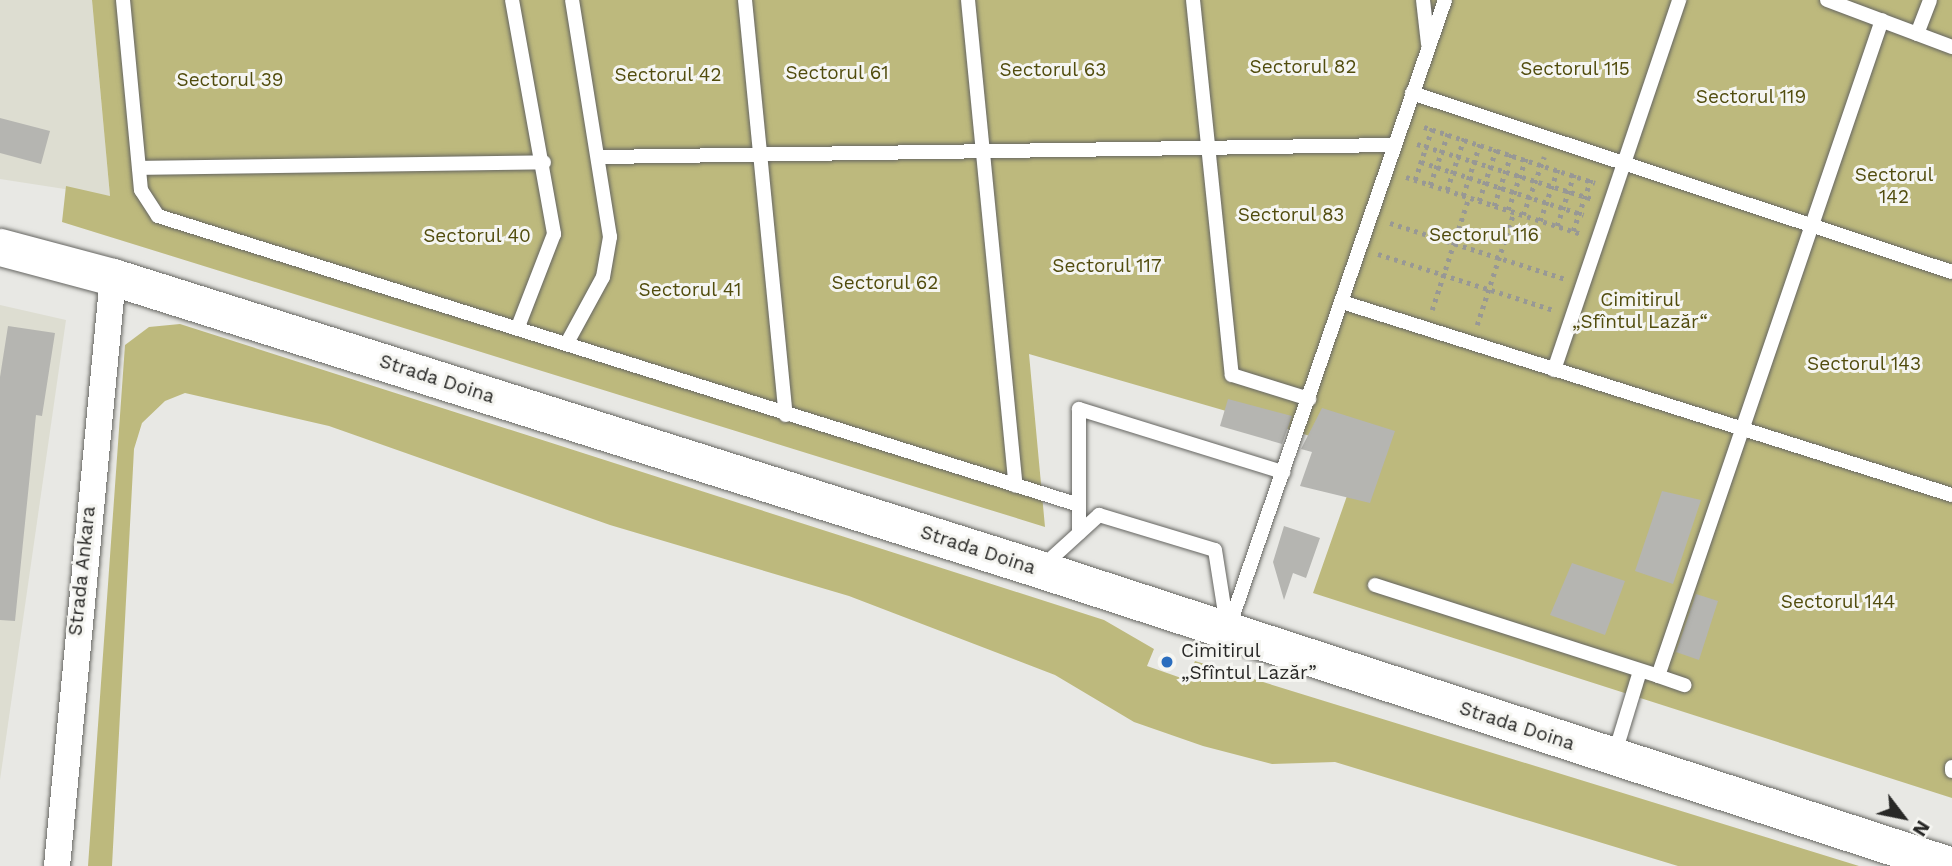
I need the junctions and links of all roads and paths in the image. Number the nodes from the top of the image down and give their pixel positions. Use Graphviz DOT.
graph roads {
  1 [pos="123,0"];
  2 [pos="512,0"];
  3 [pos="572,0"];
  4 [pos="745,0"];
  5 [pos="968,0"];
  6 [pos="1193,0"];
  7 [pos="1423,0"];
  8 [pos="1445,0"];
  9 [pos="1679,0"];
  10 [pos="1827,0"];
  11 [pos="1930,0"];
  12 [pos="1882,20"];
  13 [pos="1917,34"];
  14 [pos="1952,47"];
  15 [pos="1428,50"];
  16 [pos="1412,93"];
  17 [pos="1434,121"];
  18 [pos="1415,124"];
  19 [pos="1450,127"];
  20 [pos="1431,130"];
  21 [pos="1466,132"];
  22 [pos="1448,135"];
  23 [pos="1482,137"];
  24 [pos="1464,140"];
  25 [pos="1207,143"];
  26 [pos="1402,143"];
  27 [pos="1499,143"];
  28 [pos="1480,145"];
  29 [pos="1426,146"];
  30 [pos="1513,147"];
  31 [pos="1546,149"];
  32 [pos="982,150"];
  33 [pos="1496,150"];
  34 [pos="1442,151"];
  35 [pos="1528,152"];
  36 [pos="1563,154"];
  37 [pos="1510,155"];
  38 [pos="762,156"];
  39 [pos="602,157"];
  40 [pos="1458,157"];
  41 [pos="1525,160"];
  42 [pos="544,162"];
  43 [pos="1421,162"];
  44 [pos="1474,162"];
  45 [pos="1624,163"];
  46 [pos="1541,165"];
  47 [pos="1437,167"];
  48 [pos="1490,167"];
  49 [pos="139,168"];
  50 [pos="1576,168"];
  51 [pos="1557,170"];
  52 [pos="1505,172"];
  53 [pos="1453,173"];
  54 [pos="1593,173"];
  55 [pos="1398,175"];
  56 [pos="1520,176"];
  57 [pos="1573,176"];
  58 [pos="1469,178"];
  59 [pos="1415,180"];
  60 [pos="1535,181"];
  61 [pos="1590,181"];
  62 [pos="1485,183"];
  63 [pos="1430,185"];
  64 [pos="1552,187"];
  65 [pos="1606,187"];
  66 [pos="1500,188"];
  67 [pos="1447,191"];
  68 [pos="1515,192"];
  69 [pos="1568,192"];
  70 [pos="1466,197"];
  71 [pos="1530,197"];
  72 [pos="1584,197"];
  73 [pos="1479,201"];
  74 [pos="1600,202"];
  75 [pos="1546,203"];
  76 [pos="1494,206"];
  77 [pos="1563,208"];
  78 [pos="1511,211"];
  79 [pos="1579,213"];
  80 [pos="1523,215"];
  81 [pos="1595,218"];
  82 [pos="1384,221"];
  83 [pos="1540,221"];
  84 [pos="1557,226"];
  85 [pos="1811,226"];
  86 [pos="1573,231"];
  87 [pos="1587,236"];
  88 [pos="1453,243"];
  89 [pos="0,247"];
  90 [pos="1373,253"];
  91 [pos="1499,258"];
  92 [pos="1952,272"];
  93 [pos="1443,275"];
  94 [pos="113,277"];
  95 [pos="1572,281"];
  96 [pos="1489,290"];
  97 [pos="1342,302"];
  98 [pos="1562,313"];
  99 [pos="1428,321"];
  100 [pos="518,327"];
  101 [pos="1474,335"];
  102 [pos="567,343"];
  103 [pos="1553,370"];
  104 [pos="1309,399"];
  105 [pos="786,415"];
  106 [pos="1745,432"];
  107 [pos="1283,472"];
  108 [pos="1016,486"];
  109 [pos="1952,495"];
  110 [pos="1079,505"];
  111 [pos="1079,533"];
  112 [pos="1039,569"];
  113 [pos="1375,585"];
  114 [pos="1228,631"];
  115 [pos="1640,671"];
  116 [pos="1658,676"];
  117 [pos="1684,685"];
  118 [pos="1614,758"];
  119 [pos="57,866"];
  120 [pos="1952,866"];
  1 -- 49 [label="lane"];
  2 -- 42 [label="lane"];
  3 -- 39 [label="lane"];
  4 -- 38 [label="lane"];
  5 -- 32 [label="lane"];
  6 -- 25 [label="lane"];
  7 -- 15 [label="lane"];
  8 -- 15 [label="lane"];
  9 -- 45 [label="lane"];
  10 -- 12 [label="lane"];
  11 -- 13 [label="lane"];
  12 -- 13 [label="lane"];
  12 -- 85 [label="lane"];
  13 -- 14 [label="lane"];
  15 -- 16 [label="lane"];
  16 -- 26 [label="lane"];
  16 -- 45 [label="lane"];
  17 -- 20 [label="path"];
  18 -- 20 [label="path"];
  19 -- 22 [label="path"];
  20 -- 22 [label="path"];
  20 -- 29 [label="path"];
  21 -- 24 [label="path"];
  22 -- 24 [label="path"];
  22 -- 34 [label="path"];
  23 -- 28 [label="path"];
  24 -- 28 [label="path"];
  24 -- 40 [label="path"];
  25 -- 26 [label="lane"];
  25 -- 32 [label="lane"];
  25 -- 104 [label="lane"];
  26 -- 29 [label="path"];
  26 -- 97 [label="lane"];
  27 -- 33 [label="path"];
  28 -- 33 [label="path"];
  28 -- 44 [label="path"];
  29 -- 34 [label="path"];
  29 -- 43 [label="path"];
  30 -- 37 [label="path"];
  31 -- 46 [label="path"];
  32 -- 38 [label="lane"];
  32 -- 108 [label="lane"];
  33 -- 37 [label="path"];
  33 -- 48 [label="path"];
  34 -- 40 [label="path"];
  34 -- 47 [label="path"];
  35 -- 41 [label="path"];
  36 -- 51 [label="path"];
  37 -- 41 [label="path"];
  37 -- 52 [label="path"];
  38 -- 39 [label="lane"];
  38 -- 105 [label="lane"];
  39 -- 102 [label="lane"];
  40 -- 44 [label="path"];
  40 -- 53 [label="path"];
  41 -- 46 [label="path"];
  41 -- 56 [label="path"];
  42 -- 49 [label="lane"];
  42 -- 100 [label="lane"];
  43 -- 47 [label="path"];
  43 -- 59 [label="path"];
  44 -- 48 [label="path"];
  44 -- 58 [label="path"];
  45 -- 85 [label="lane"];
  45 -- 103 [label="lane"];
  46 -- 51 [label="path"];
  46 -- 60 [label="path"];
  47 -- 53 [label="path"];
  47 -- 63 [label="path"];
  48 -- 52 [label="path"];
  48 -- 62 [label="path"];
  49 -- 100 [label="lane"];
  50 -- 57 [label="path"];
  51 -- 57 [label="path"];
  51 -- 64 [label="path"];
  52 -- 56 [label="path"];
  52 -- 66 [label="path"];
  53 -- 58 [label="path"];
  53 -- 67 [label="path"];
  54 -- 61 [label="path"];
  55 -- 59 [label="path"];
  56 -- 60 [label="path"];
  56 -- 68 [label="path"];
  57 -- 61 [label="path"];
  57 -- 69 [label="path"];
  58 -- 62 [label="path"];
  58 -- 70 [label="path"];
  59 -- 63 [label="path"];
  60 -- 64 [label="path"];
  60 -- 71 [label="path"];
  61 -- 65 [label="path"];
  61 -- 72 [label="path"];
  62 -- 66 [label="path"];
  62 -- 73 [label="path"];
  63 -- 67 [label="path"];
  64 -- 69 [label="path"];
  64 -- 75 [label="path"];
  66 -- 68 [label="path"];
  66 -- 76 [label="path"];
  67 -- 70 [label="path"];
  68 -- 71 [label="path"];
  68 -- 78 [label="path"];
  69 -- 72 [label="path"];
  69 -- 77 [label="path"];
  70 -- 73 [label="path"];
  70 -- 88 [label="path"];
  71 -- 75 [label="path"];
  71 -- 80 [label="path"];
  72 -- 74 [label="path"];
  72 -- 79 [label="path"];
  73 -- 76 [label="path"];
  75 -- 77 [label="path"];
  75 -- 83 [label="path"];
  76 -- 78 [label="path"];
  77 -- 79 [label="path"];
  77 -- 84 [label="path"];
  78 -- 80 [label="path"];
  78 -- 91 [label="path"];
  79 -- 81 [label="path"];
  79 -- 86 [label="path"];
  80 -- 83 [label="path"];
  82 -- 88 [label="path"];
  83 -- 84 [label="path"];
  84 -- 86 [label="path"];
  85 -- 92 [label="lane"];
  85 -- 106 [label="lane"];
  86 -- 87 [label="path"];
  88 -- 91 [label="path"];
  88 -- 93 [label="path"];
  89 -- 94 [label="main road, Strada Doina"];
  90 -- 93 [label="path"];
  91 -- 95 [label="path"];
  91 -- 96 [label="path"];
  93 -- 96 [label="path"];
  93 -- 99 [label="path"];
  94 -- 112 [label="main road, Strada Doina"];
  94 -- 119 [label="street, Strada Ankara"];
  96 -- 98 [label="path"];
  96 -- 101 [label="path"];
  97 -- 103 [label="lane"];
  97 -- 104 [label="lane"];
  100 -- 102 [label="lane"];
  102 -- 105 [label="lane"];
  103 -- 106 [label="lane"];
  104 -- 107 [label="lane"];
  105 -- 108 [label="lane"];
  106 -- 109 [label="lane"];
  106 -- 116 [label="lane"];
  107 -- 110 [label="lane"];
  107 -- 114 [label="lane"];
  108 -- 110 [label="lane"];
  110 -- 111 [label="lane"];
  111 -- 112 [label="lane"];
  111 -- 114 [label="lane"];
  112 -- 114 [label="main road, Strada Doina"];
  113 -- 115 [label="lane"];
  114 -- 118 [label="main road, Strada Doina"];
  115 -- 116 [label="lane"];
  115 -- 118 [label="lane"];
  116 -- 117 [label="lane"];
  118 -- 120 [label="main road, Strada Doina"];
}
